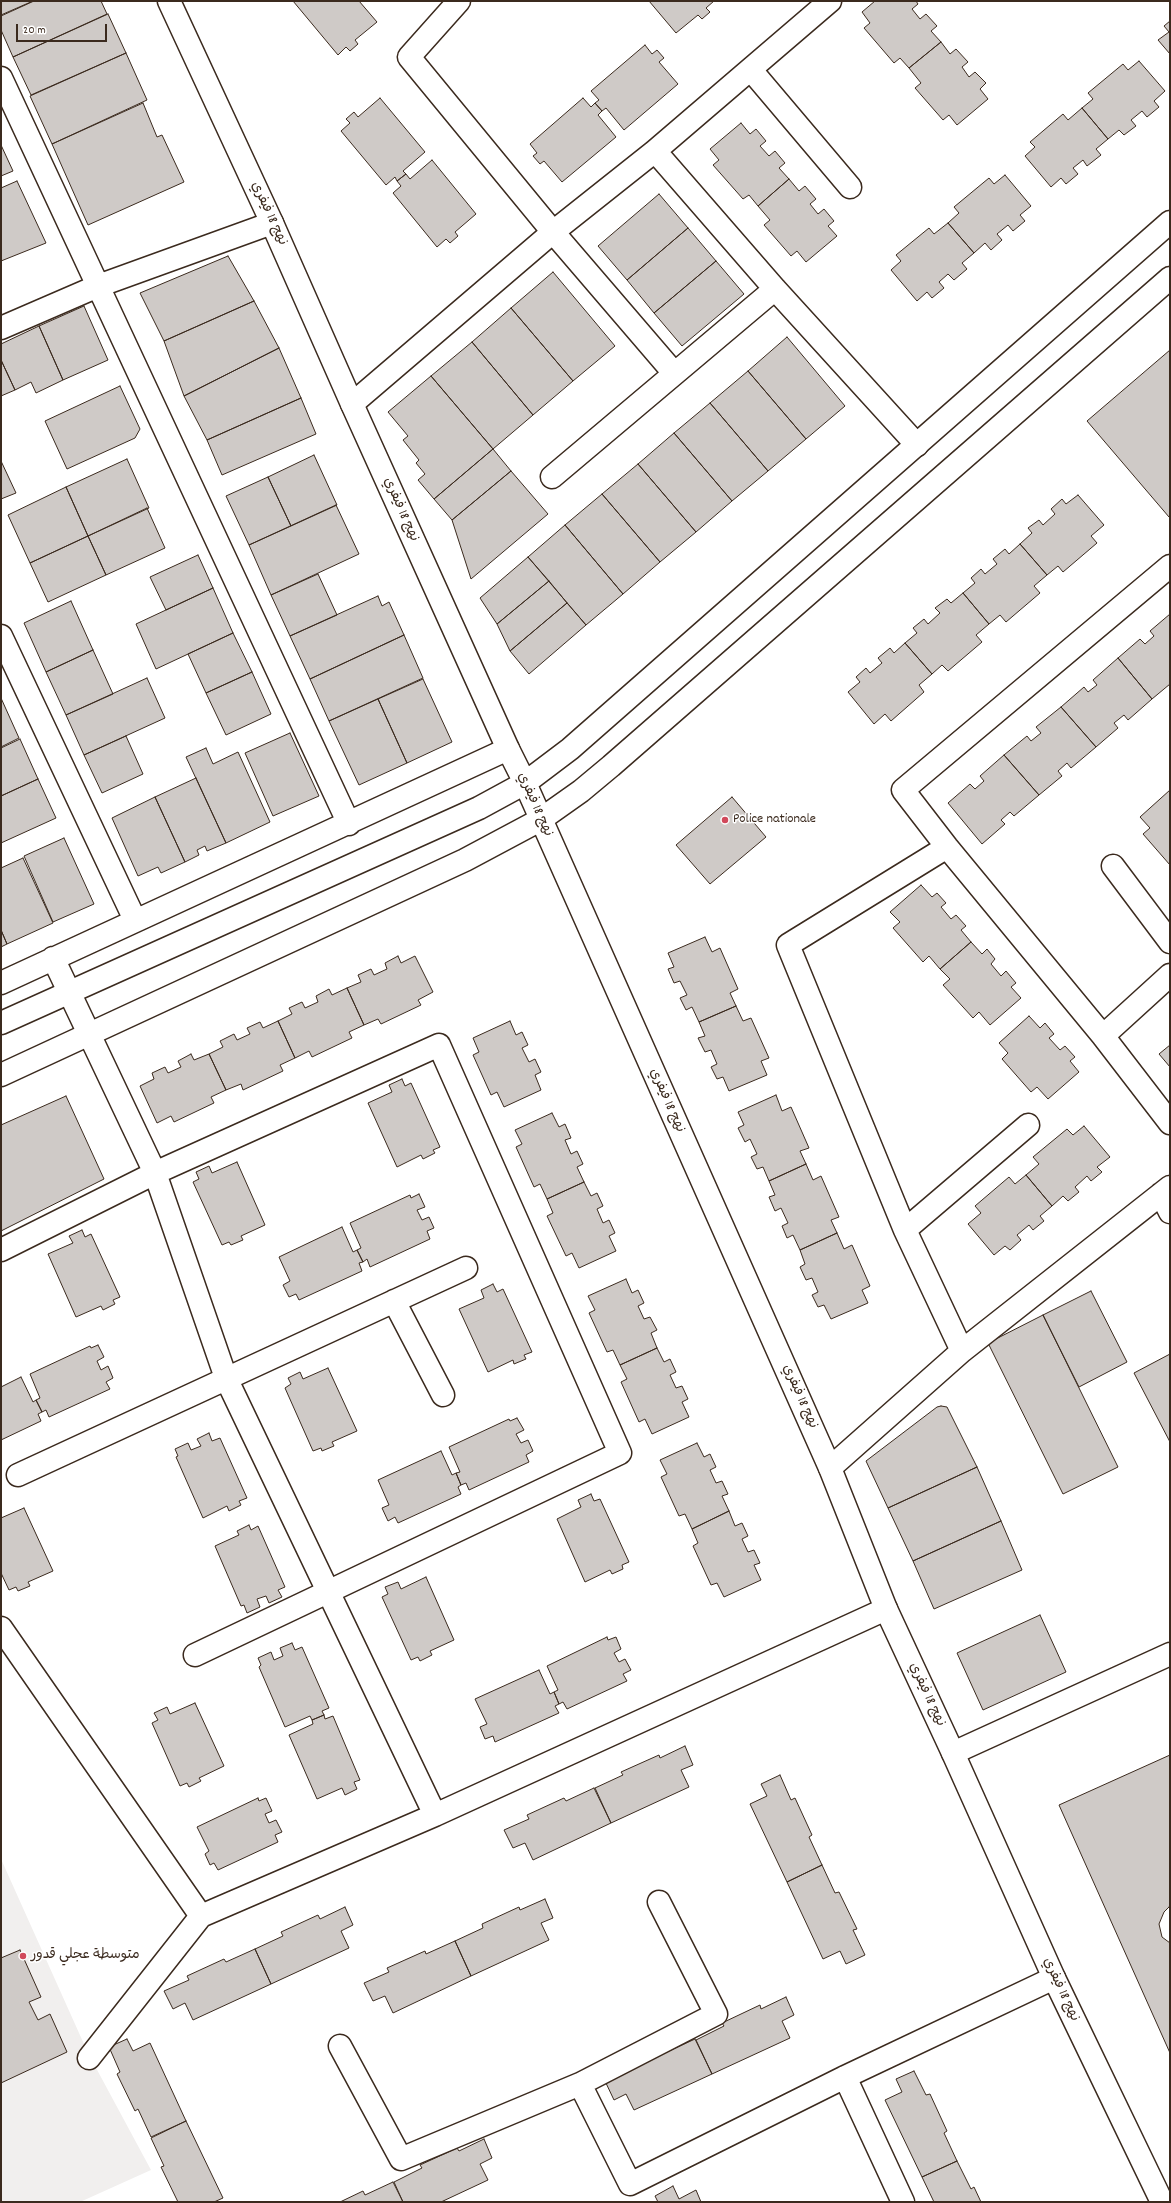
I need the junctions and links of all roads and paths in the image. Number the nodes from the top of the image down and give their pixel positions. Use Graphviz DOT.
graph roads {
  1 [pos="168,1"];
  2 [pos="460,1"];
  3 [pos="830,1"];
  4 [pos="751,70"];
  5 [pos="1,78"];
  6 [pos="655,151"];
  7 [pos="850,187"];
  8 [pos="272,222"];
  9 [pos="1170,222"];
  10 [pos="553,232"];
  11 [pos="1170,278"];
  12 [pos="98,286"];
  13 [pos="775,289"];
  14 [pos="1,328"];
  15 [pos="674,373"];
  16 [pos="352,404"];
  17 [pos="917,445"];
  18 [pos="552,477"];
  19 [pos="1170,566"];
  20 [pos="1,636"];
  21 [pos="508,749"];
  22 [pos="525,782"];
  23 [pos="540,820"];
  24 [pos="349,824"];
  25 [pos="948,847"];
  26 [pos="1113,866"];
  27 [pos="135,920"];
  28 [pos="1170,942"];
  29 [pos="53,958"];
  30 [pos="1170,975"];
  31 [pos="1,983"];
  32 [pos="69,991"];
  33 [pos="1,1023"];
  34 [pos="90,1033"];
  35 [pos="1103,1036"];
  36 [pos="1,1075"];
  37 [pos="1170,1123"];
  38 [pos="1028,1125"];
  39 [pos="155,1173"];
  40 [pos="1167,1198"];
  41 [pos="905,1230"];
  42 [pos="1,1250"];
  43 [pos="466,1268"];
  44 [pos="394,1301"];
  45 [pos="962,1352"];
  46 [pos="226,1378"];
  47 [pos="443,1395"];
  48 [pos="830,1468"];
  49 [pos="18,1475"];
  50 [pos="328,1592"];
  51 [pos="886,1609"];
  52 [pos="1,1628"];
  53 [pos="9,1652"];
  54 [pos="1170,1654"];
  55 [pos="195,1655"];
  56 [pos="953,1753"];
  57 [pos="435,1815"];
  58 [pos="659,1902"];
  59 [pos="201,1916"];
  60 [pos="1054,1978"];
  61 [pos="340,2046"];
  62 [pos="89,2058"];
  63 [pos="845,2077"];
  64 [pos="580,2084"];
  65 [pos="903,2202"];
  66 [pos="1162,2202"];
  1 -- 8 [label="street, نهج 18 فيفري"];
  2 -- 10 [label="street"];
  3 -- 4 [label="street"];
  4 -- 6 [label="street"];
  4 -- 7 [label="street"];
  5 -- 12 [label="street"];
  6 -- 10 [label="street"];
  6 -- 13 [label="street"];
  8 -- 12 [label="street"];
  8 -- 16 [label="street, نهج 18 فيفري"];
  9 -- 17 [label="street"];
  10 -- 15 [label="street"];
  10 -- 16 [label="street"];
  11 -- 23 [label="street"];
  12 -- 14 [label="street"];
  12 -- 24 [label="street"];
  13 -- 15 [label="street"];
  13 -- 17 [label="street"];
  15 -- 18 [label="street"];
  16 -- 21 [label="street, نهج 18 فيفري"];
  17 -- 22 [label="street"];
  19 -- 25 [label="street"];
  20 -- 27 [label="street"];
  21 -- 22 [label="street, نهج 18 فيفري"];
  21 -- 24 [label="street"];
  22 -- 23 [label="street, نهج 18 فيفري"];
  22 -- 32 [label="street"];
  23 -- 34 [label="street"];
  23 -- 48 [label="street, نهج 18 فيفري"];
  24 -- 27 [label="street"];
  25 -- 35 [label="street"];
  25 -- 41 [label="street"];
  26 -- 28 [label="street"];
  27 -- 29 [label="street"];
  29 -- 31 [label="street"];
  29 -- 32 [label="street"];
  30 -- 35 [label="street"];
  32 -- 33 [label="street"];
  32 -- 34 [label="street"];
  34 -- 36 [label="street"];
  34 -- 39 [label="street"];
  35 -- 37 [label="street"];
  38 -- 41 [label="street"];
  39 -- 42 [label="street"];
  39 -- 46 [label="street"];
  39 -- 50 [label="street"];
  40 -- 45 [label="street"];
  41 -- 45 [label="street"];
  43 -- 44 [label="street"];
  44 -- 46 [label="street"];
  44 -- 47 [label="street"];
  45 -- 48 [label="street"];
  46 -- 49 [label="street"];
  46 -- 50 [label="street"];
  48 -- 51 [label="street, نهج 18 فيفري"];
  50 -- 55 [label="street"];
  50 -- 57 [label="street"];
  51 -- 56 [label="street, نهج 18 فيفري"];
  51 -- 57 [label="street"];
  52 -- 53 [label="street"];
  53 -- 59 [label="street"];
  54 -- 56 [label="street"];
  56 -- 60 [label="street, نهج 18 فيفري"];
  57 -- 59 [label="street"];
  58 -- 64 [label="street"];
  59 -- 62 [label="street"];
  60 -- 63 [label="street"];
  60 -- 66 [label="street, نهج 18 فيفري"];
  61 -- 64 [label="street"];
  63 -- 64 [label="street"];
  63 -- 65 [label="street"];
}
